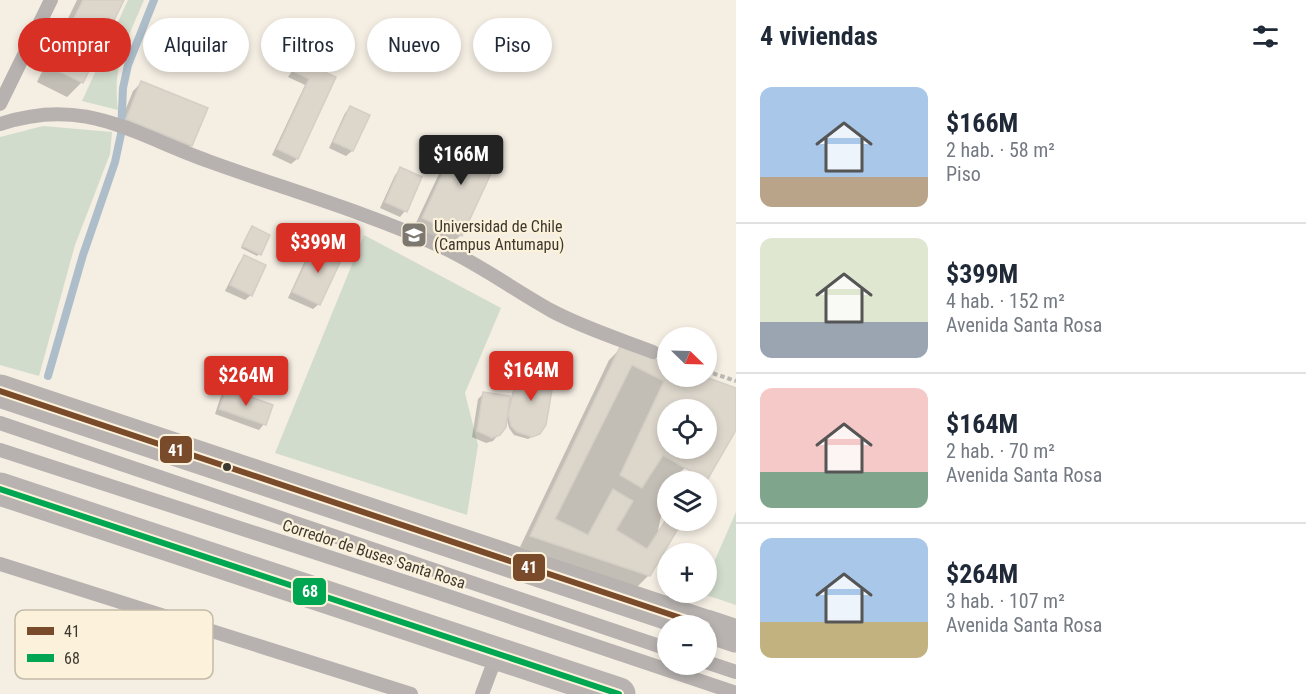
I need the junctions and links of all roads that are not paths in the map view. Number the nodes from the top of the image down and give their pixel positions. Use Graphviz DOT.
graph roads {
  1 [pos="51,0"];
  2 [pos="0,104"];
  3 [pos="0,124"];
  4 [pos="653,352"];
  5 [pos="0,391"];
  6 [pos="0,423"];
  7 [pos="0,450"];
  8 [pos="0,489"];
  9 [pos="0,564"];
  10 [pos="145,610"];
  11 [pos="673,615"];
  12 [pos="717,630"];
  13 [pos="213,631"];
  14 [pos="736,636"];
  15 [pos="657,645"];
  16 [pos="501,654"];
  17 [pos="717,666"];
  18 [pos="736,672"];
  19 [pos="736,693"];
  20 [pos="411,694"];
  21 [pos="482,694"];
  22 [pos="619,694"];
  1 -- 2 [label="lane"];
  3 -- 4 [label="lane"];
  5 -- 11 [label="main road"];
  6 -- 15 [label="lane, Corredor de Buses Santa Rosa"];
  7 -- 19 [label="lane, Corredor de Buses Santa Rosa"];
  8 -- 16 [label="main road"];
  9 -- 10 [label="lane"];
  12 -- 14 [label="main road"];
  13 -- 20 [label="lane"];
  16 -- 21 [label="lane"];
  16 -- 22 [label="main road"];
  17 -- 18 [label="lane"];
}
